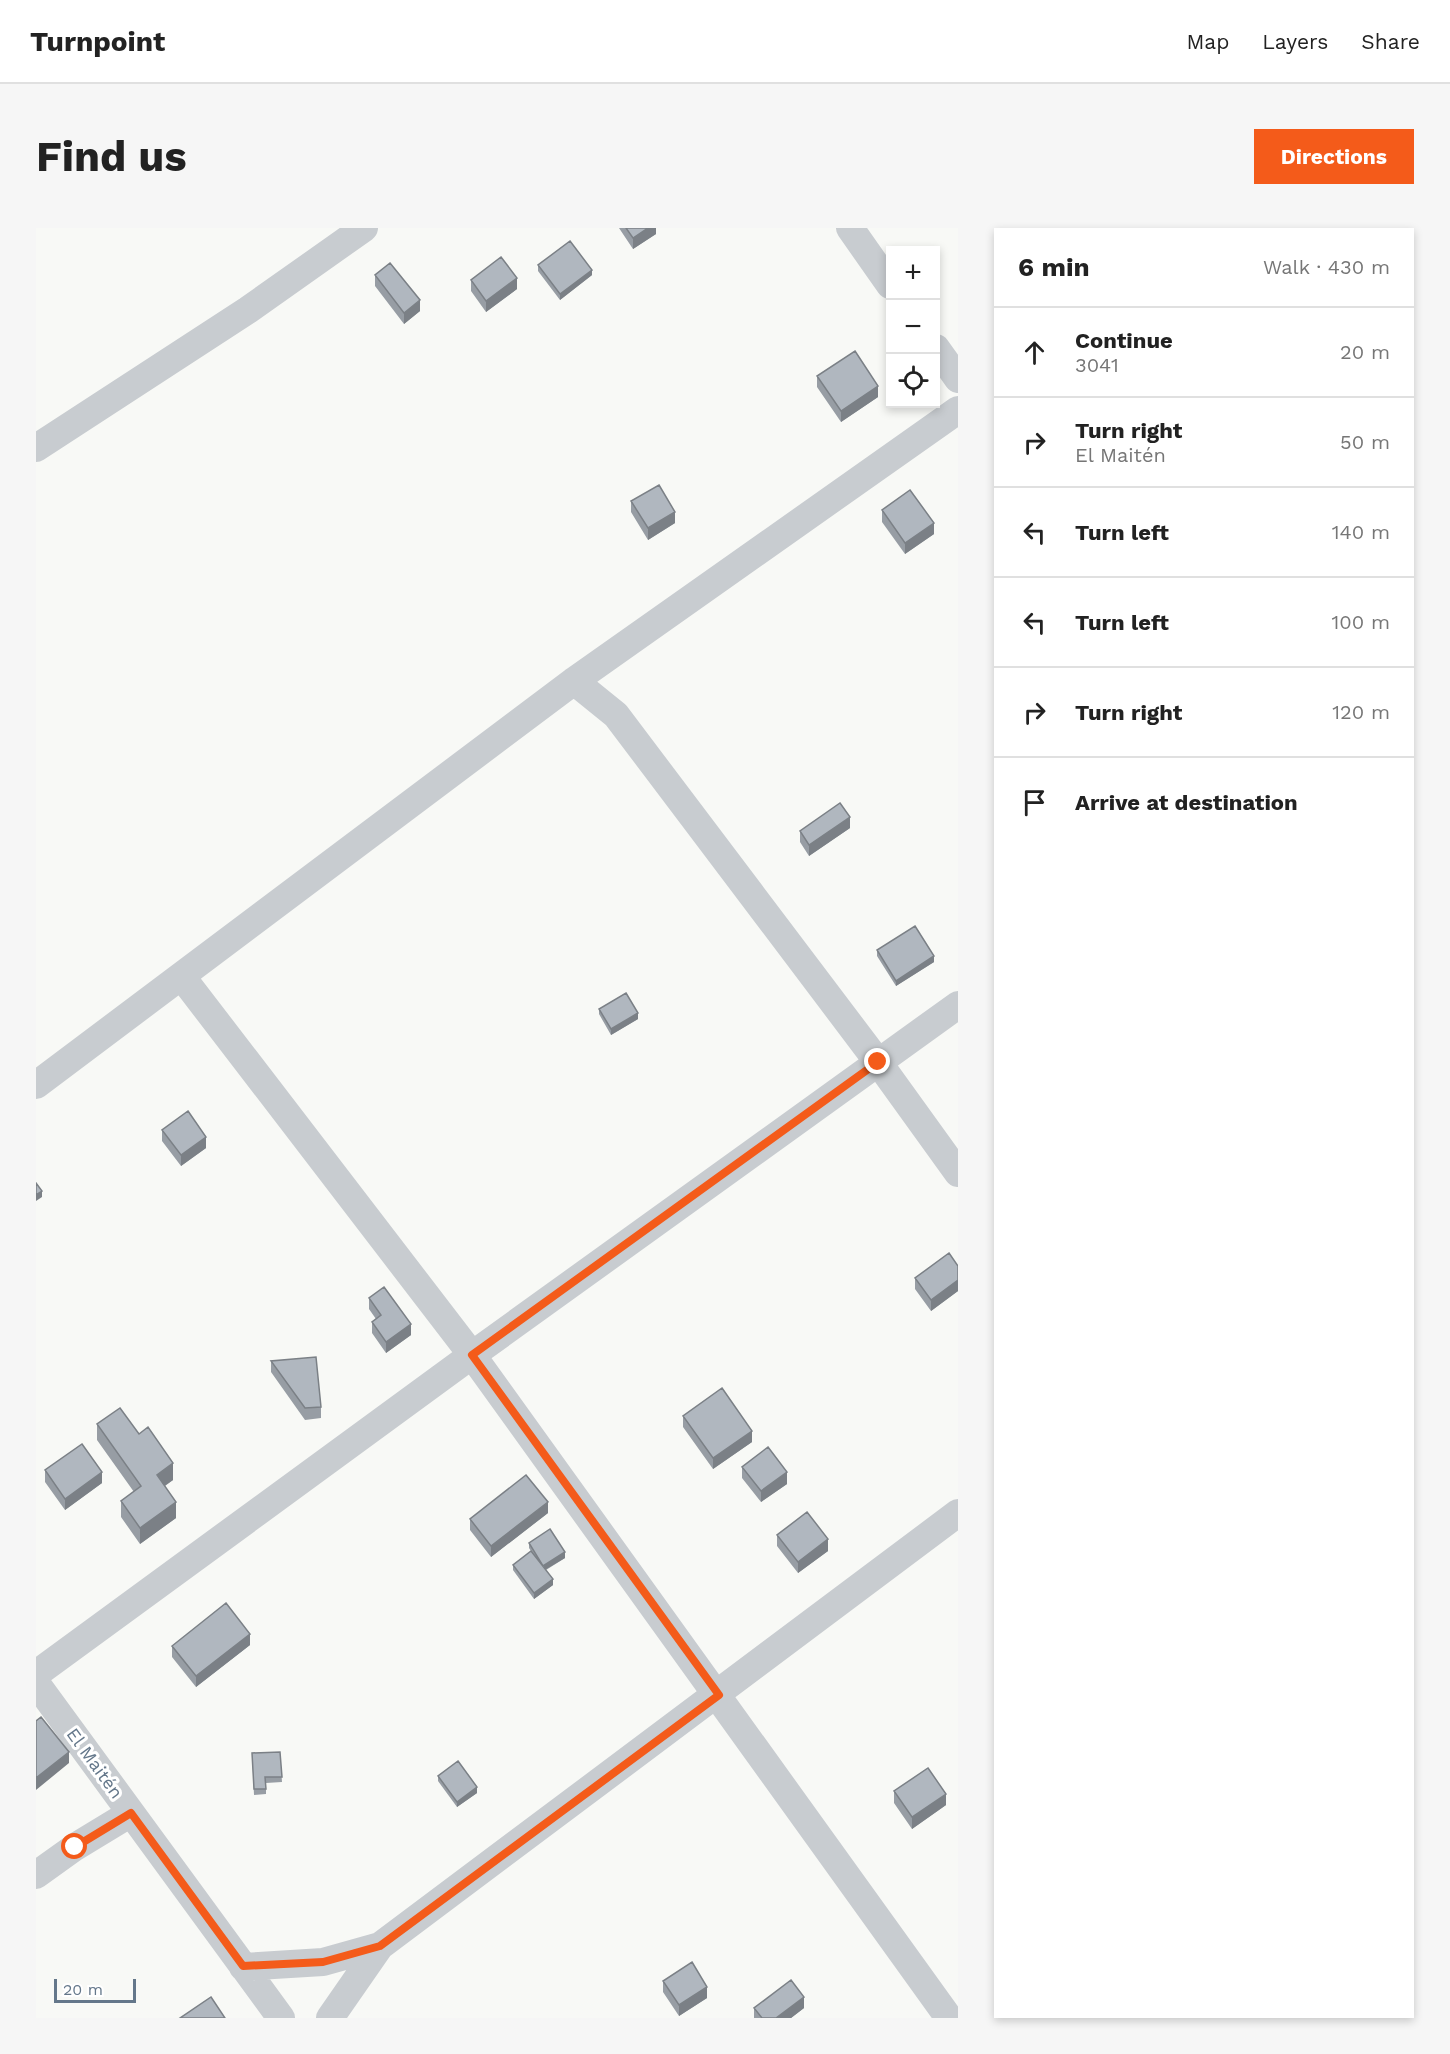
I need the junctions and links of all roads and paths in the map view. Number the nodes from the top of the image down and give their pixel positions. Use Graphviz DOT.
graph roads {
  1 [pos="364,228"];
  2 [pos="850,228"];
  3 [pos="886,278"];
  4 [pos="940,354"];
  5 [pos="958,379"];
  6 [pos="958,411"];
  7 [pos="36,448"];
  8 [pos="574,681"];
  9 [pos="182,977"];
  10 [pos="958,1005"];
  11 [pos="878,1062"];
  12 [pos="36,1085"];
  13 [pos="958,1173"];
  14 [pos="472,1355"];
  15 [pos="958,1513"];
  16 [pos="36,1674"];
  17 [pos="36,1683"];
  18 [pos="719,1695"];
  19 [pos="131,1813"];
  20 [pos="36,1875"];
  21 [pos="380,1946"];
  22 [pos="243,1966"];
  23 [pos="281,2018"];
  24 [pos="330,2018"];
  25 [pos="949,2018"];
  1 -- 7 [label="street"];
  2 -- 3 [label="street"];
  4 -- 5 [label="street"];
  6 -- 8 [label="street"];
  8 -- 9 [label="street"];
  8 -- 11 [label="street"];
  9 -- 12 [label="street"];
  9 -- 14 [label="street"];
  10 -- 11 [label="street"];
  11 -- 13 [label="street"];
  11 -- 14 [label="street"];
  14 -- 16 [label="street"];
  14 -- 18 [label="street"];
  15 -- 18 [label="street"];
  17 -- 19 [label="street, El Maitén"];
  18 -- 21 [label="street"];
  18 -- 25 [label="street"];
  19 -- 20 [label="street"];
  19 -- 22 [label="street, El Maitén"];
  21 -- 22 [label="street"];
  21 -- 24 [label="street"];
  22 -- 23 [label="street, El Maitén"];
}
